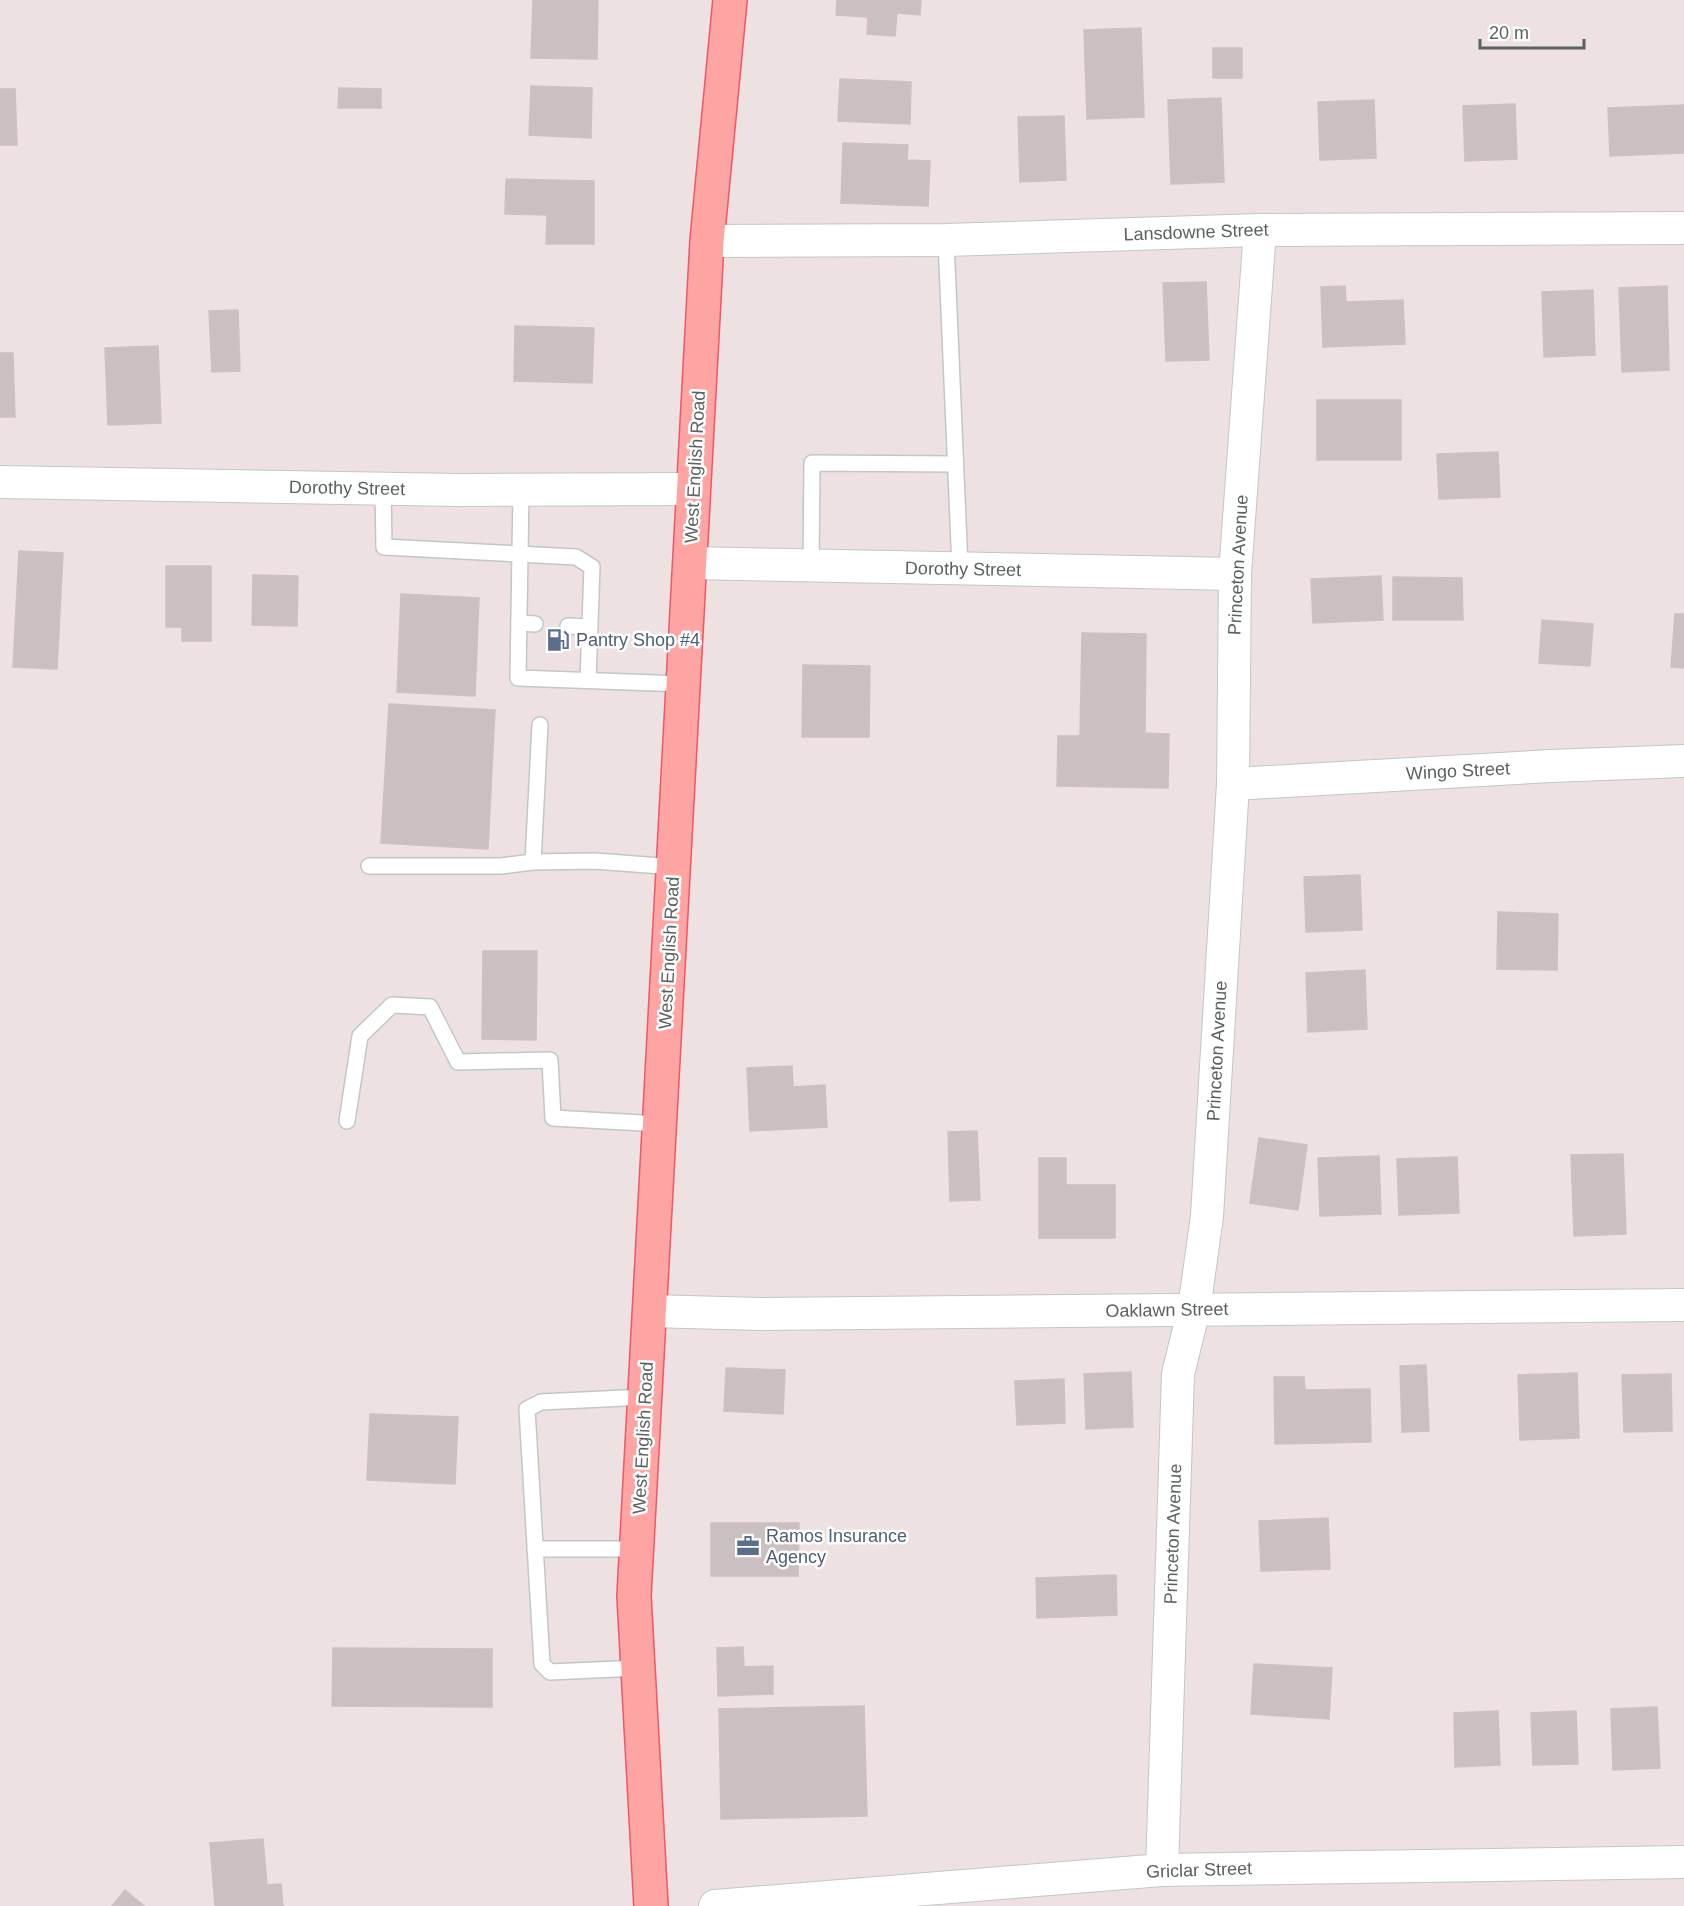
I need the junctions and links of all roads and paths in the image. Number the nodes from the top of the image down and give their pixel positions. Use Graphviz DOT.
graph roads {
  1 [pos="730,0"];
  2 [pos="1684,228"];
  3 [pos="1260,230"];
  4 [pos="946,240"];
  5 [pos="707,241"];
  6 [pos="955,464"];
  7 [pos="0,482"];
  8 [pos="383,489"];
  9 [pos="694,489"];
  10 [pos="521,490"];
  11 [pos="520,552"];
  12 [pos="690,563"];
  13 [pos="811,566"];
  14 [pos="960,568"];
  15 [pos="1235,574"];
  16 [pos="519,623"];
  17 [pos="535,624"];
  18 [pos="568,626"];
  19 [pos="590,627"];
  20 [pos="588,680"];
  21 [pos="684,684"];
  22 [pos="540,725"];
  23 [pos="1684,761"];
  24 [pos="1233,784"];
  25 [pos="533,862"];
  26 [pos="369,866"];
  27 [pos="674,867"];
  28 [pos="347,1121"];
  29 [pos="660,1124"];
  30 [pos="1684,1305"];
  31 [pos="1194,1309"];
  32 [pos="650,1311"];
  33 [pos="645,1397"];
  34 [pos="535,1549"];
  35 [pos="636,1550"];
  36 [pos="638,1668"];
  37 [pos="1684,1862"];
  38 [pos="1162,1869"];
  39 [pos="651,1906"];
  40 [pos="716,1906"];
  1 -- 5 [label="main road, West English Road"];
  2 -- 3 [label="street, Lansdowne Street"];
  3 -- 4 [label="street, Lansdowne Street"];
  3 -- 15 [label="street, Princeton Avenue"];
  4 -- 5 [label="street, Lansdowne Street"];
  4 -- 6 [label="lane"];
  5 -- 9 [label="main road, West English Road"];
  6 -- 13 [label="lane"];
  6 -- 14 [label="lane"];
  7 -- 8 [label="street, Dorothy Street"];
  8 -- 10 [label="street, Dorothy Street"];
  8 -- 11 [label="lane"];
  9 -- 10 [label="street, Dorothy Street"];
  9 -- 12 [label="main road, West English Road"];
  10 -- 11 [label="lane"];
  11 -- 16 [label="lane"];
  11 -- 19 [label="lane"];
  12 -- 13 [label="street, Dorothy Street"];
  12 -- 21 [label="main road, West English Road"];
  13 -- 14 [label="street, Dorothy Street"];
  14 -- 15 [label="street, Dorothy Street"];
  15 -- 24 [label="street, Princeton Avenue"];
  16 -- 17 [label="lane"];
  16 -- 20 [label="lane"];
  18 -- 19 [label="lane"];
  19 -- 20 [label="lane"];
  20 -- 21 [label="lane"];
  21 -- 27 [label="main road, West English Road"];
  22 -- 25 [label="lane"];
  23 -- 24 [label="street, Wingo Street"];
  24 -- 31 [label="street, Princeton Avenue"];
  25 -- 26 [label="lane"];
  25 -- 27 [label="lane"];
  27 -- 29 [label="main road, West English Road"];
  28 -- 29 [label="lane"];
  29 -- 32 [label="main road, West English Road"];
  30 -- 31 [label="street, Oaklawn Street"];
  31 -- 32 [label="street, Oaklawn Street"];
  31 -- 38 [label="street, Princeton Avenue"];
  32 -- 33 [label="main road, West English Road"];
  33 -- 34 [label="lane"];
  33 -- 35 [label="main road, West English Road"];
  34 -- 35 [label="lane"];
  34 -- 36 [label="lane"];
  35 -- 36 [label="main road, West English Road"];
  36 -- 39 [label="main road, West English Road"];
  37 -- 38 [label="street, Griclar Street"];
  38 -- 40 [label="street, Griclar Street"];
}
